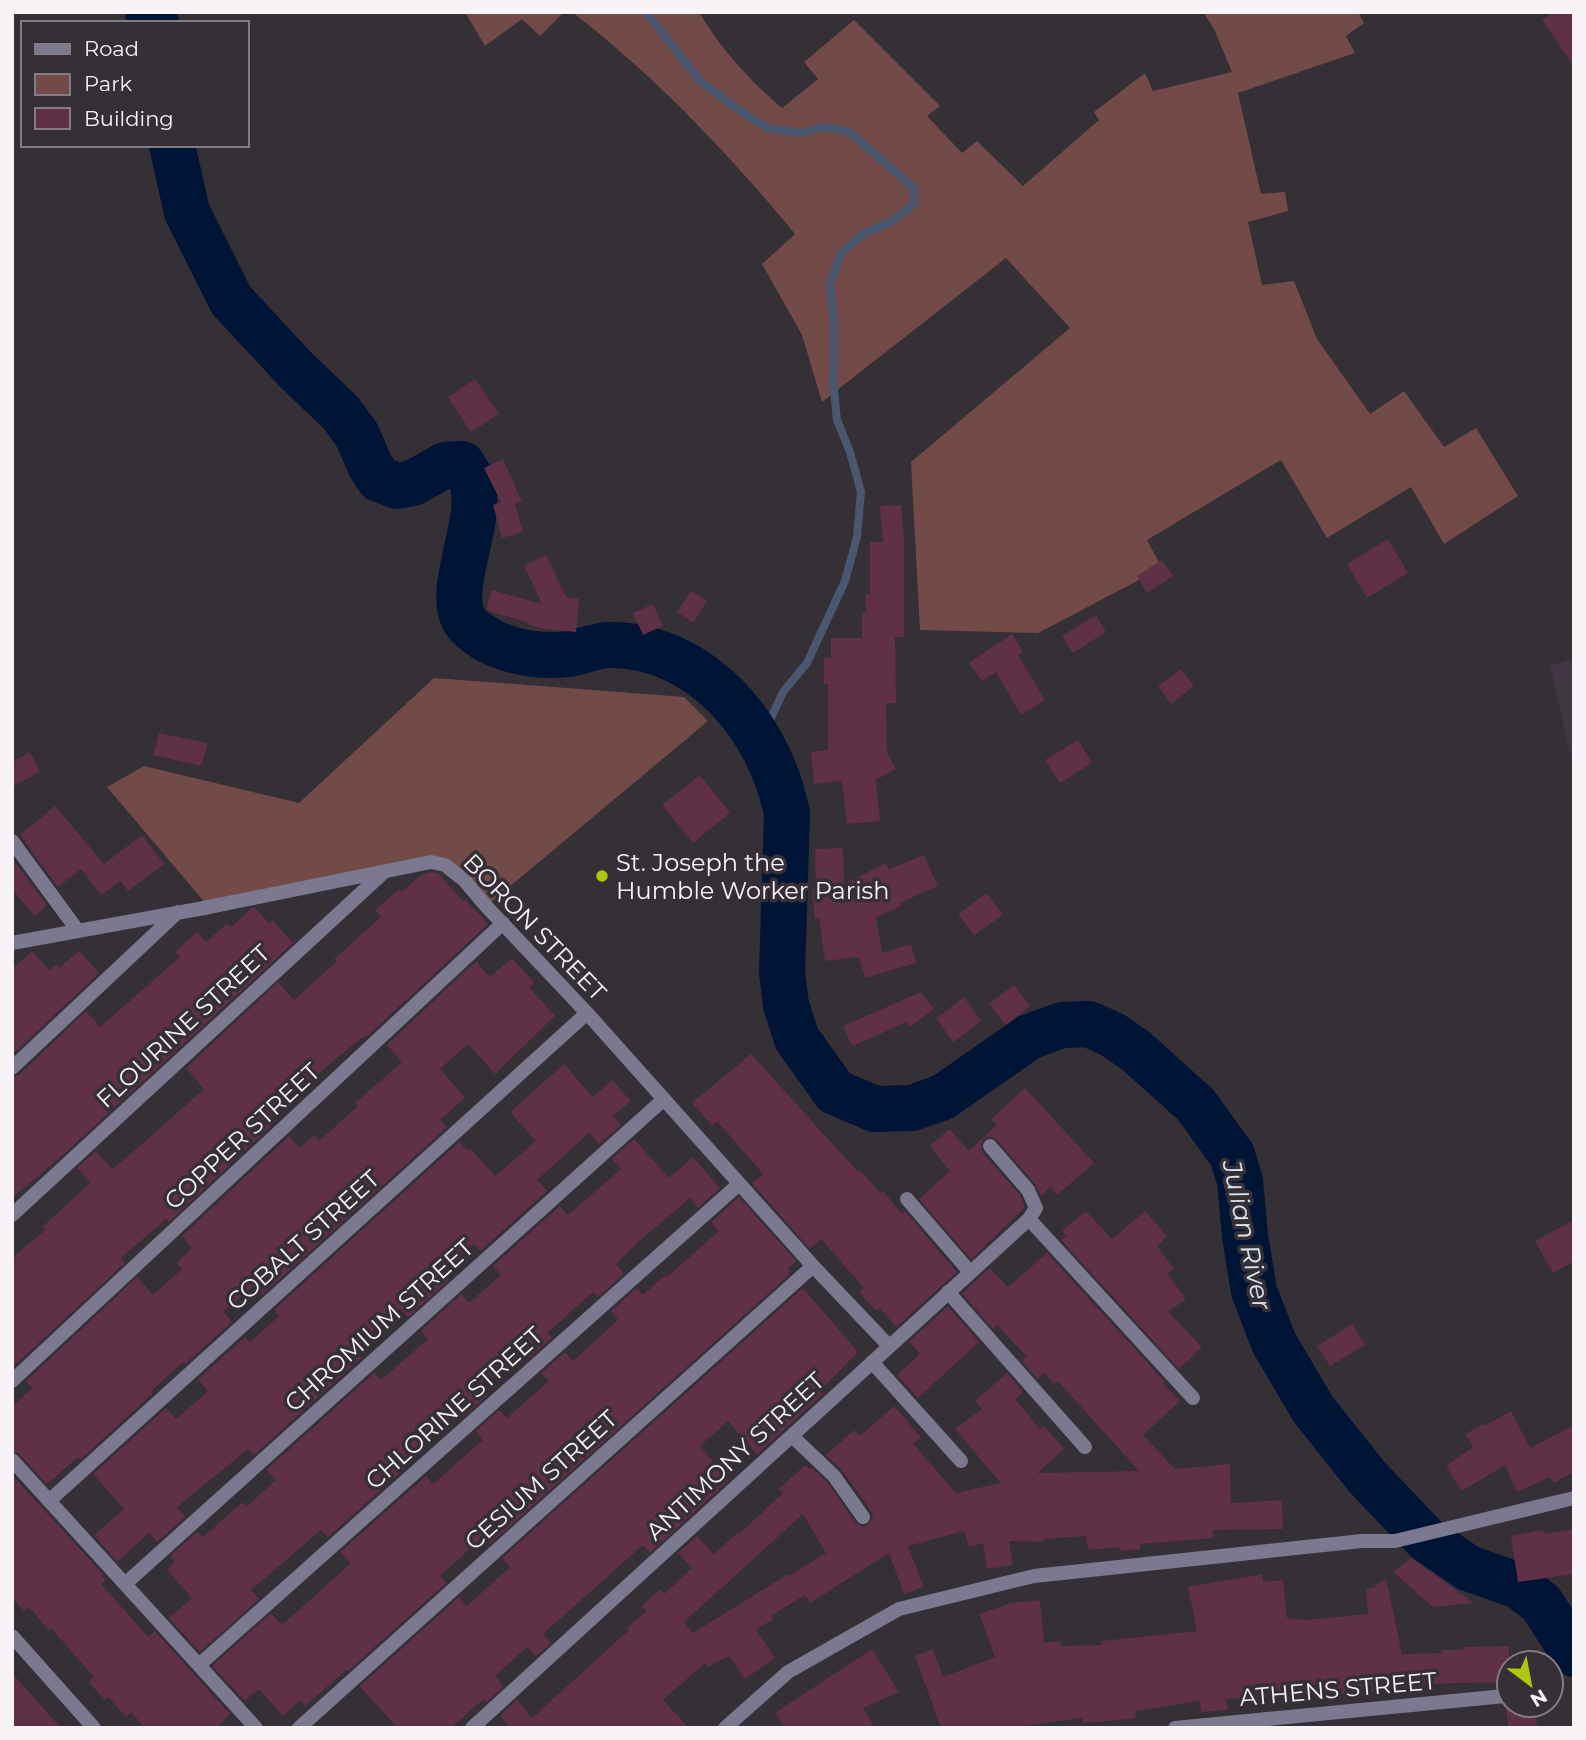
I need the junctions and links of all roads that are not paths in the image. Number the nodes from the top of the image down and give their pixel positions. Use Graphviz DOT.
graph roads {
  1 [pos="12,841"];
  2 [pos="385,871"];
  3 [pos="179,911"];
  4 [pos="503,923"];
  5 [pos="78,930"];
  6 [pos="12,943"];
  7 [pos="587,1013"];
  8 [pos="12,1068"];
  9 [pos="664,1099"];
  10 [pos="989,1146"];
  11 [pos="739,1184"];
  12 [pos="906,1199"];
  13 [pos="12,1215"];
  14 [pos="1029,1219"];
  15 [pos="813,1266"];
  16 [pos="970,1272"];
  17 [pos="948,1292"];
  18 [pos="889,1346"];
  19 [pos="872,1362"];
  20 [pos="12,1381"];
  21 [pos="1193,1398"];
  22 [pos="792,1436"];
  23 [pos="1086,1447"];
  24 [pos="12,1460"];
  25 [pos="961,1461"];
  26 [pos="1574,1497"];
  27 [pos="49,1500"];
  28 [pos="863,1517"];
  29 [pos="125,1584"];
  30 [pos="12,1636"];
  31 [pos="199,1665"];
  32 [pos="1495,1697"];
  33 [pos="94,1728"];
  34 [pos="256,1728"];
  35 [pos="299,1728"];
  36 [pos="472,1728"];
  37 [pos="725,1728"];
  38 [pos="1175,1728"];
  1 -- 5 [label="street"];
  2 -- 3 [label="street, BORON STREET"];
  2 -- 4 [label="street, BORON STREET"];
  2 -- 13 [label="street, FLOURINE STREET"];
  3 -- 5 [label="street, BORON STREET"];
  3 -- 8 [label="street"];
  4 -- 7 [label="street, BORON STREET"];
  4 -- 20 [label="street, COPPER STREET"];
  5 -- 6 [label="street, BORON STREET"];
  7 -- 9 [label="street, BORON STREET"];
  7 -- 27 [label="street, COBALT STREET"];
  9 -- 11 [label="street, BORON STREET"];
  9 -- 29 [label="street, CHROMIUM STREET"];
  10 -- 14 [label="street"];
  11 -- 15 [label="street, BORON STREET"];
  11 -- 31 [label="street, CHLORINE STREET"];
  12 -- 16 [label="street"];
  14 -- 16 [label="street, ANTIMONY STREET"];
  14 -- 21 [label="street"];
  15 -- 18 [label="street, BORON STREET"];
  15 -- 35 [label="street, CESIUM STREET"];
  16 -- 17 [label="street, ANTIMONY STREET"];
  17 -- 18 [label="street, ANTIMONY STREET"];
  17 -- 23 [label="street"];
  18 -- 19 [label="street, ANTIMONY STREET"];
  19 -- 22 [label="street, ANTIMONY STREET"];
  19 -- 25 [label="street"];
  22 -- 28 [label="street"];
  22 -- 36 [label="street, ANTIMONY STREET"];
  24 -- 27 [label="street"];
  26 -- 37 [label="street"];
  27 -- 29 [label="street"];
  29 -- 31 [label="street"];
  30 -- 33 [label="street"];
  31 -- 34 [label="street"];
  32 -- 38 [label="street, ATHENS STREET"];
}
